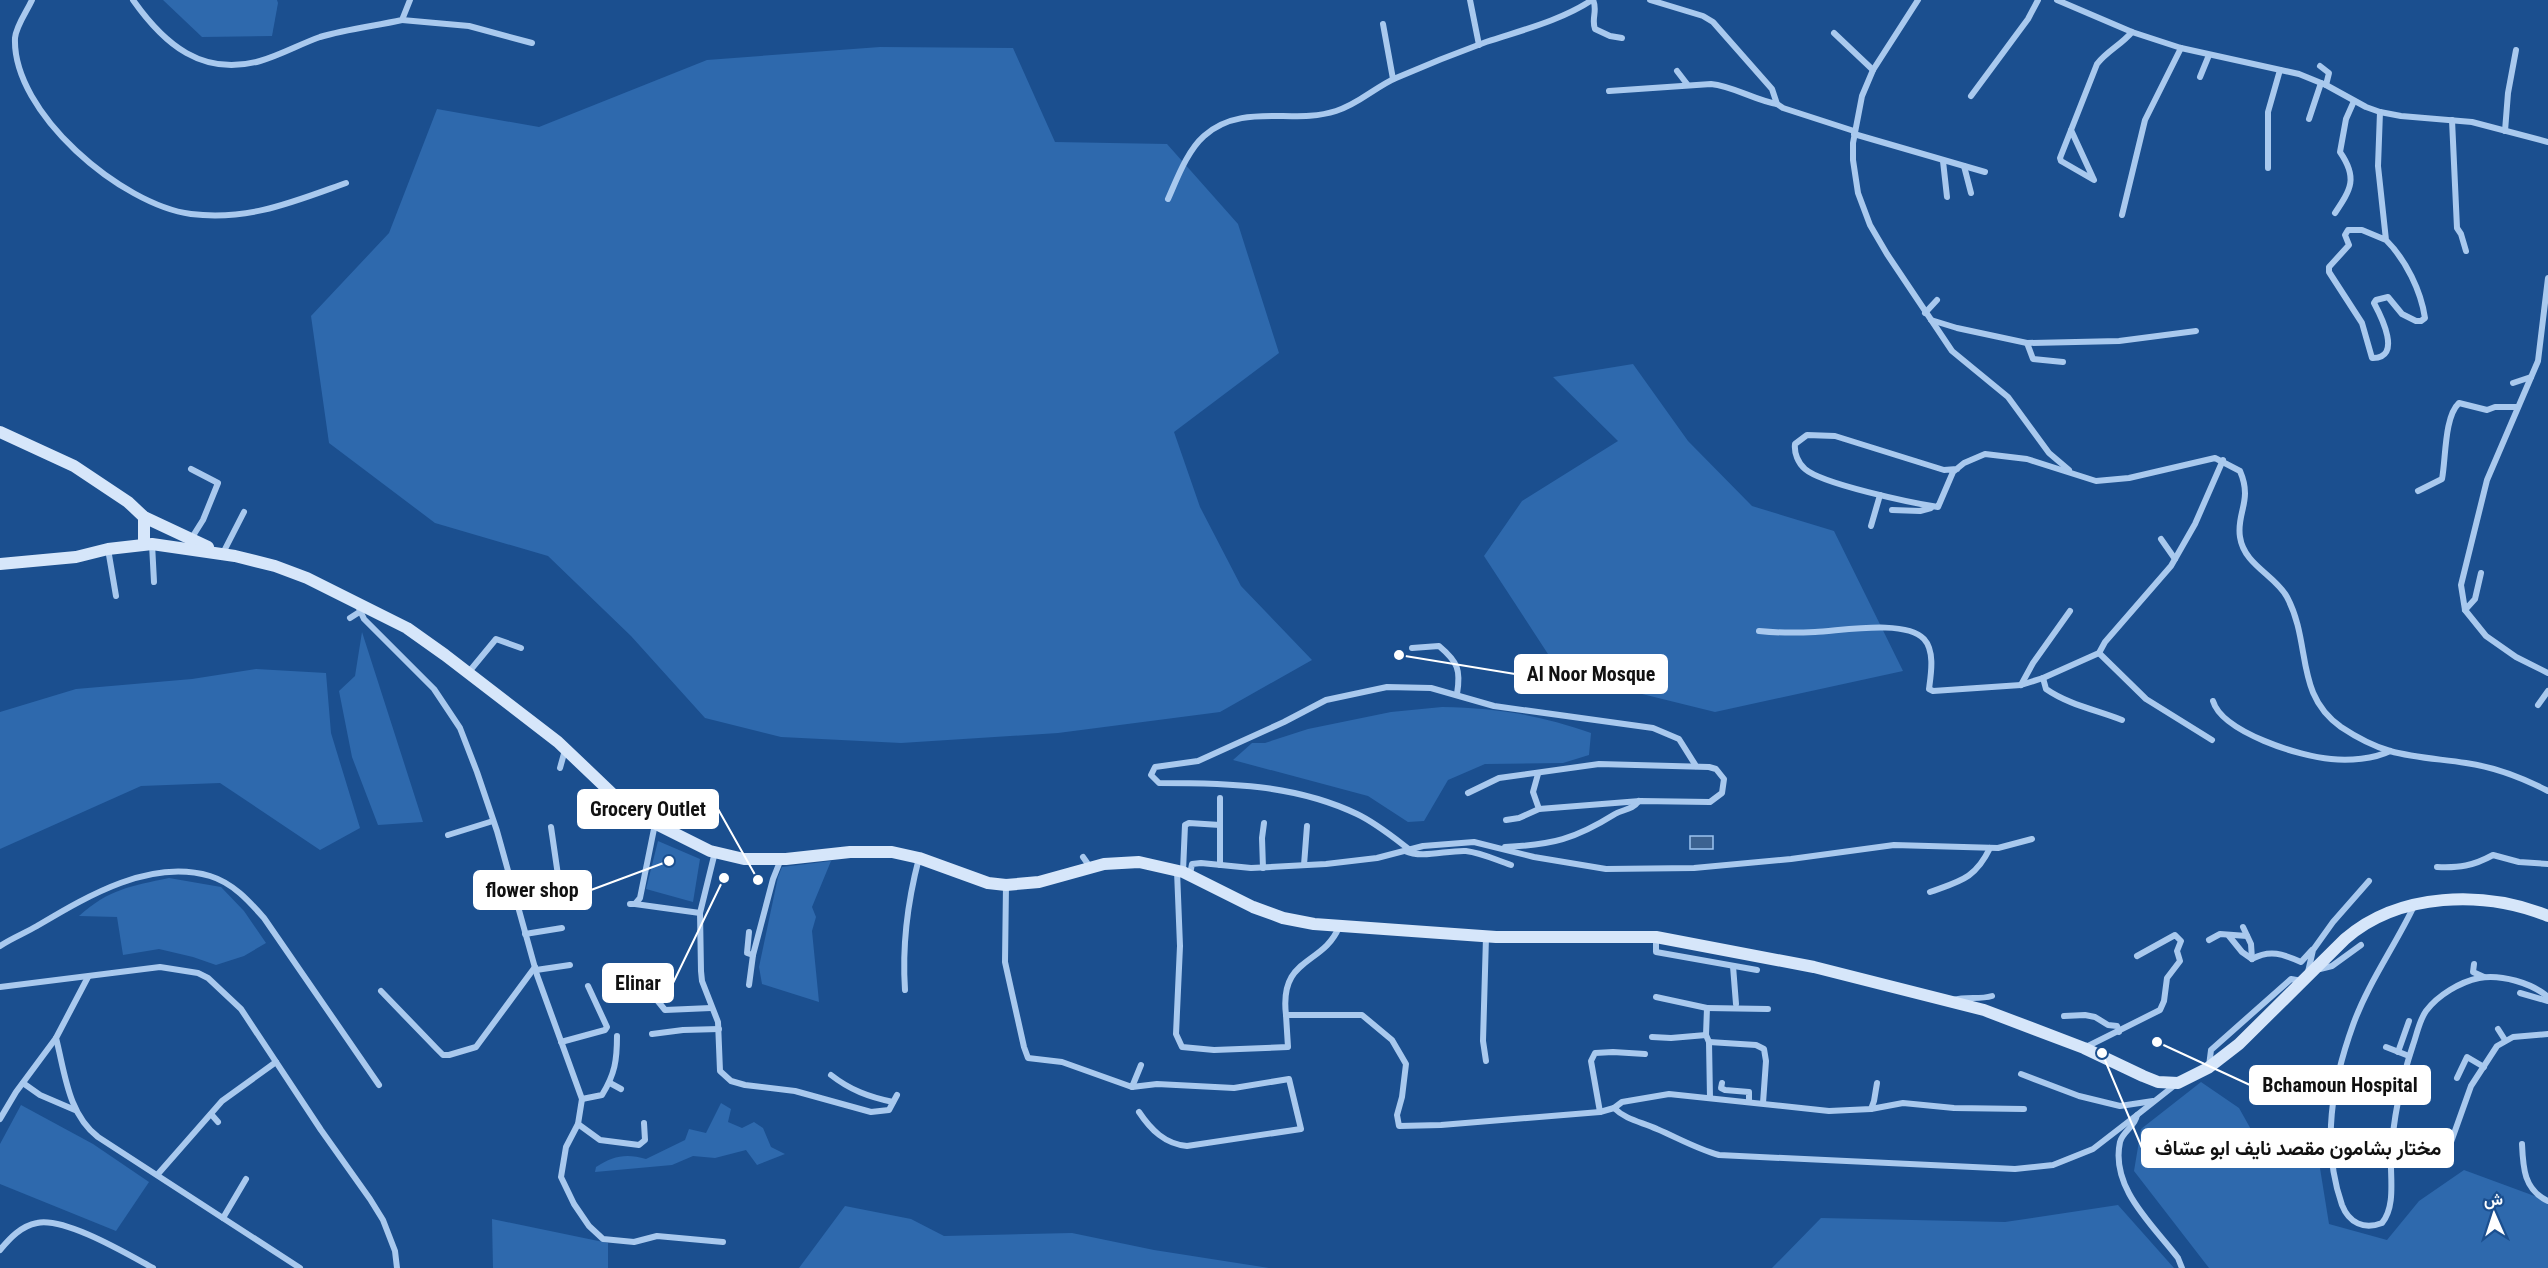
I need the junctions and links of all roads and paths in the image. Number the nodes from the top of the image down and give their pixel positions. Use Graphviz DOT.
graph roads {
  1 [pos="32,0"];
  2 [pos="133,0"];
  3 [pos="410,0"];
  4 [pos="1470,0"];
  5 [pos="1592,0"];
  6 [pos="1918,0"];
  7 [pos="2038,0"];
  8 [pos="1655,1"];
  9 [pos="2062,1"];
  10 [pos="402,20"];
  11 [pos="1383,24"];
  12 [pos="2132,32"];
  13 [pos="1834,33"];
  14 [pos="1622,38"];
  15 [pos="532,43"];
  16 [pos="1479,45"];
  17 [pos="2181,48"];
  18 [pos="2516,50"];
  19 [pos="2210,55"];
  20 [pos="2320,66"];
  21 [pos="1873,70"];
  22 [pos="2280,70"];
  23 [pos="1677,71"];
  24 [pos="2200,77"];
  25 [pos="1393,79"];
  26 [pos="1687,84"];
  27 [pos="2324,84"];
  28 [pos="1609,91"];
  29 [pos="1971,96"];
  30 [pos="2354,101"];
  31 [pos="1777,104"];
  32 [pos="2380,112"];
  33 [pos="2309,119"];
  34 [pos="2452,120"];
  35 [pos="2071,130"];
  36 [pos="2505,130"];
  37 [pos="1854,133"];
  38 [pos="2548,142"];
  39 [pos="1943,161"];
  40 [pos="1964,166"];
  41 [pos="2268,168"];
  42 [pos="1985,172"];
  43 [pos="346,183"];
  44 [pos="1971,193"];
  45 [pos="1947,197"];
  46 [pos="1168,199"];
  47 [pos="2335,213"];
  48 [pos="2122,215"];
  49 [pos="2386,240"];
  50 [pos="2466,251"];
  51 [pos="2548,278"];
  52 [pos="1937,300"];
  53 [pos="1925,313"];
  54 [pos="1930,320"];
  55 [pos="2196,332"];
  56 [pos="2027,343"];
  57 [pos="2064,362"];
  58 [pos="2530,377"];
  59 [pos="2513,383"];
  60 [pos="2517,407"];
  61 [pos="0,432"];
  62 [pos="2049,453"];
  63 [pos="2223,460"];
  64 [pos="2043,463"];
  65 [pos="191,469"];
  66 [pos="1957,469"];
  67 [pos="2075,474"];
  68 [pos="2418,491"];
  69 [pos="1880,495"];
  70 [pos="1934,507"];
  71 [pos="1892,510"];
  72 [pos="244,512"];
  73 [pos="144,518"];
  74 [pos="1871,526"];
  75 [pos="2161,539"];
  76 [pos="191,540"];
  77 [pos="148,544"];
  78 [pos="108,549"];
  79 [pos="221,553"];
  80 [pos="2175,559"];
  81 [pos="0,564"];
  82 [pos="2481,573"];
  83 [pos="154,582"];
  84 [pos="116,596"];
  85 [pos="359,606"];
  86 [pos="2465,610"];
  87 [pos="2070,611"];
  88 [pos="350,618"];
  89 [pos="1759,631"];
  90 [pos="521,648"];
  91 [pos="1412,648"];
  92 [pos="2099,653"];
  93 [pos="2548,672"];
  94 [pos="468,673"];
  95 [pos="2043,678"];
  96 [pos="2020,685"];
  97 [pos="2548,691"];
  98 [pos="1456,694"];
  99 [pos="2213,701"];
  100 [pos="2538,705"];
  101 [pos="2122,720"];
  102 [pos="2212,740"];
  103 [pos="565,749"];
  104 [pos="2390,751"];
  105 [pos="1696,766"];
  106 [pos="560,768"];
  107 [pos="1538,774"];
  108 [pos="2548,791"];
  109 [pos="1468,793"];
  110 [pos="1220,798"];
  111 [pos="1640,801"];
  112 [pos="1539,809"];
  113 [pos="493,820"];
  114 [pos="1506,820"];
  115 [pos="655,823"];
  116 [pos="1264,823"];
  117 [pos="1220,825"];
  118 [pos="1307,826"];
  119 [pos="551,827"];
  120 [pos="448,835"];
  121 [pos="2032,839"];
  122 [pos="1500,847"];
  123 [pos="1990,848"];
  124 [pos="1407,850"];
  125 [pos="715,852"];
  126 [pos="1083,857"];
  127 [pos="919,858"];
  128 [pos="781,859"];
  129 [pos="2548,864"];
  130 [pos="1220,865"];
  131 [pos="1304,865"];
  132 [pos="1511,865"];
  133 [pos="2437,867"];
  134 [pos="1090,868"];
  135 [pos="1263,868"];
  136 [pos="1183,872"];
  137 [pos="2369,881"];
  138 [pos="1006,885"];
  139 [pos="1930,892"];
  140 [pos="516,898"];
  141 [pos="558,898"];
  142 [pos="2415,905"];
  143 [pos="700,913"];
  144 [pos="2548,916"];
  145 [pos="1339,927"];
  146 [pos="2243,927"];
  147 [pos="562,928"];
  148 [pos="749,932"];
  149 [pos="525,934"];
  150 [pos="1486,936"];
  151 [pos="2229,936"];
  152 [pos="2247,936"];
  153 [pos="1656,937"];
  154 [pos="2209,940"];
  155 [pos="2361,945"];
  156 [pos="0,946"];
  157 [pos="2313,950"];
  158 [pos="753,955"];
  159 [pos="2137,956"];
  160 [pos="2252,959"];
  161 [pos="2474,964"];
  162 [pos="570,965"];
  163 [pos="1733,966"];
  164 [pos="535,968"];
  165 [pos="1757,970"];
  166 [pos="2307,976"];
  167 [pos="88,977"];
  168 [pos="2485,977"];
  169 [pos="640,979"];
  170 [pos="588,986"];
  171 [pos="749,986"];
  172 [pos="0,987"];
  173 [pos="905,990"];
  174 [pos="381,991"];
  175 [pos="2520,993"];
  176 [pos="1992,996"];
  177 [pos="1656,997"];
  178 [pos="2548,999"];
  179 [pos="1950,1001"];
  180 [pos="1736,1004"];
  181 [pos="711,1008"];
  182 [pos="1707,1008"];
  183 [pos="1768,1009"];
  184 [pos="1286,1016"];
  185 [pos="2064,1016"];
  186 [pos="2409,1021"];
  187 [pos="719,1029"];
  188 [pos="2498,1029"];
  189 [pos="2119,1032"];
  190 [pos="652,1034"];
  191 [pos="2548,1034"];
  192 [pos="617,1036"];
  193 [pos="1652,1037"];
  194 [pos="56,1038"];
  195 [pos="1707,1039"];
  196 [pos="2505,1041"];
  197 [pos="561,1042"];
  198 [pos="2386,1047"];
  199 [pos="2084,1048"];
  200 [pos="2398,1052"];
  201 [pos="1645,1054"];
  202 [pos="2409,1056"];
  203 [pos="1486,1061"];
  204 [pos="276,1062"];
  205 [pos="1142,1065"];
  206 [pos="2484,1067"];
  207 [pos="2021,1074"];
  208 [pos="831,1075"];
  209 [pos="2457,1078"];
  210 [pos="23,1083"];
  211 [pos="610,1083"];
  212 [pos="1722,1083"];
  213 [pos="1877,1083"];
  214 [pos="2178,1083"];
  215 [pos="379,1085"];
  216 [pos="1132,1087"];
  217 [pos="621,1089"];
  218 [pos="897,1095"];
  219 [pos="1710,1098"];
  220 [pos="582,1099"];
  221 [pos="2154,1101"];
  222 [pos="893,1102"];
  223 [pos="1749,1102"];
  224 [pos="1763,1103"];
  225 [pos="1614,1108"];
  226 [pos="1870,1109"];
  227 [pos="2024,1109"];
  228 [pos="75,1110"];
  229 [pos="1139,1112"];
  230 [pos="1600,1112"];
  231 [pos="211,1114"];
  232 [pos="2137,1115"];
  233 [pos="0,1119"];
  234 [pos="218,1122"];
  235 [pos="644,1123"];
  236 [pos="578,1124"];
  237 [pos="2451,1142"];
  238 [pos="2522,1144"];
  239 [pos="158,1174"];
  240 [pos="246,1179"];
  241 [pos="2548,1201"];
  242 [pos="223,1218"];
  243 [pos="723,1242"];
  244 [pos="0,1250"];
  245 [pos="153,1268"];
  246 [pos="300,1268"];
  247 [pos="398,1268"];
  248 [pos="2182,1268"];
  1 -- 43 [label="street"];
  2 -- 10 [label="street"];
  3 -- 10 [label="street"];
  4 -- 16 [label="street"];
  5 -- 14 [label="street"];
  5 -- 16 [label="street"];
  6 -- 21 [label="street"];
  7 -- 29 [label="street"];
  8 -- 31 [label="street"];
  9 -- 12 [label="street"];
  10 -- 15 [label="street"];
  11 -- 25 [label="street"];
  12 -- 17 [label="street"];
  12 -- 35 [label="street"];
  13 -- 21 [label="street"];
  16 -- 25 [label="street"];
  17 -- 19 [label="street"];
  17 -- 48 [label="street"];
  18 -- 36 [label="street"];
  19 -- 22 [label="street"];
  19 -- 24 [label="street"];
  20 -- 27 [label="street"];
  21 -- 37 [label="street"];
  22 -- 27 [label="street"];
  22 -- 41 [label="street"];
  23 -- 26 [label="street"];
  25 -- 46 [label="street"];
  26 -- 28 [label="street"];
  26 -- 31 [label="street"];
  27 -- 30 [label="street"];
  27 -- 33 [label="street"];
  30 -- 32 [label="street"];
  30 -- 47 [label="street"];
  31 -- 37 [label="street"];
  32 -- 34 [label="street"];
  32 -- 49 [label="street"];
  34 -- 36 [label="street"];
  34 -- 50 [label="street"];
  35 -- 35 [label="street"];
  36 -- 38 [label="street"];
  37 -- 39 [label="street"];
  37 -- 53 [label="street"];
  39 -- 40 [label="street"];
  39 -- 45 [label="street"];
  40 -- 42 [label="street"];
  40 -- 44 [label="street"];
  49 -- 49 [label="street"];
  51 -- 58 [label="street"];
  52 -- 53 [label="street"];
  53 -- 54 [label="street"];
  54 -- 56 [label="street"];
  54 -- 62 [label="street"];
  55 -- 56 [label="street"];
  56 -- 57 [label="street"];
  58 -- 59 [label="street"];
  58 -- 60 [label="street"];
  60 -- 68 [label="street"];
  60 -- 86 [label="street"];
  61 -- 73 [label="main road"];
  62 -- 64 [label="street"];
  62 -- 67 [label="street"];
  63 -- 67 [label="street"];
  63 -- 80 [label="street"];
  63 -- 104 [label="street"];
  64 -- 66 [label="street"];
  64 -- 67 [label="street"];
  65 -- 76 [label="street"];
  66 -- 69 [label="street"];
  66 -- 70 [label="street"];
  69 -- 70 [label="street"];
  69 -- 74 [label="street"];
  70 -- 71 [label="street"];
  72 -- 79 [label="street"];
  73 -- 76 [label="main road"];
  73 -- 77 [label="main road"];
  75 -- 80 [label="street"];
  76 -- 79 [label="main road"];
  77 -- 78 [label="main road"];
  77 -- 79 [label="main road"];
  77 -- 83 [label="street"];
  78 -- 81 [label="main road"];
  78 -- 84 [label="street"];
  79 -- 85 [label="main road"];
  80 -- 92 [label="street"];
  82 -- 86 [label="street"];
  85 -- 88 [label="street"];
  85 -- 94 [label="main road"];
  85 -- 113 [label="street"];
  86 -- 93 [label="street"];
  87 -- 96 [label="street"];
  89 -- 96 [label="street"];
  90 -- 94 [label="street"];
  91 -- 98 [label="street"];
  92 -- 95 [label="street"];
  92 -- 102 [label="street"];
  94 -- 103 [label="main road"];
  95 -- 96 [label="street"];
  95 -- 101 [label="street"];
  97 -- 100 [label="street"];
  98 -- 105 [label="street"];
  98 -- 124 [label="street"];
  99 -- 104 [label="street"];
  103 -- 106 [label="street"];
  103 -- 115 [label="main road"];
  104 -- 108 [label="street"];
  105 -- 107 [label="street"];
  105 -- 111 [label="street"];
  107 -- 109 [label="street"];
  107 -- 112 [label="street"];
  110 -- 117 [label="street"];
  111 -- 112 [label="street"];
  111 -- 122 [label="street"];
  112 -- 114 [label="street"];
  113 -- 120 [label="street"];
  113 -- 140 [label="street"];
  115 -- 125 [label="main road"];
  115 -- 143 [label="street"];
  116 -- 135 [label="street"];
  117 -- 130 [label="street"];
  117 -- 136 [label="street"];
  118 -- 131 [label="street"];
  119 -- 140 [label="street"];
  121 -- 123 [label="street"];
  122 -- 123 [label="street"];
  122 -- 124 [label="street"];
  123 -- 139 [label="street"];
  124 -- 131 [label="street"];
  124 -- 132 [label="street"];
  125 -- 128 [label="main road"];
  125 -- 143 [label="street"];
  126 -- 134 [label="street"];
  127 -- 128 [label="main road"];
  127 -- 138 [label="main road"];
  127 -- 173 [label="street"];
  128 -- 158 [label="street"];
  129 -- 133 [label="street"];
  130 -- 135 [label="street"];
  130 -- 136 [label="street"];
  131 -- 135 [label="street"];
  134 -- 136 [label="main road"];
  134 -- 138 [label="main road"];
  136 -- 145 [label="main road"];
  136 -- 184 [label="street"];
  137 -- 157 [label="street"];
  138 -- 216 [label="street"];
  140 -- 141 [label="street"];
  140 -- 149 [label="street"];
  142 -- 144 [label="main road"];
  142 -- 166 [label="main road"];
  142 -- 202 [label="street"];
  143 -- 181 [label="street"];
  145 -- 150 [label="main road"];
  145 -- 184 [label="street"];
  146 -- 152 [label="street"];
  147 -- 149 [label="street"];
  148 -- 158 [label="street"];
  149 -- 164 [label="street"];
  150 -- 153 [label="main road"];
  150 -- 203 [label="street"];
  151 -- 152 [label="street"];
  151 -- 154 [label="street"];
  151 -- 160 [label="street"];
  152 -- 160 [label="street"];
  153 -- 163 [label="street"];
  153 -- 179 [label="main road"];
  155 -- 166 [label="street"];
  156 -- 215 [label="street"];
  157 -- 160 [label="street"];
  157 -- 166 [label="street"];
  158 -- 171 [label="street"];
  159 -- 189 [label="street"];
  161 -- 168 [label="street"];
  162 -- 164 [label="street"];
  163 -- 165 [label="street"];
  163 -- 180 [label="street"];
  164 -- 174 [label="street"];
  164 -- 197 [label="street"];
  166 -- 214 [label="main road"];
  167 -- 172 [label="street"];
  167 -- 194 [label="street"];
  167 -- 204 [label="street"];
  168 -- 178 [label="street"];
  168 -- 202 [label="street"];
  169 -- 181 [label="street"];
  170 -- 197 [label="street"];
  175 -- 178 [label="street"];
  176 -- 179 [label="street"];
  177 -- 182 [label="street"];
  179 -- 199 [label="main road"];
  181 -- 187 [label="street"];
  182 -- 183 [label="street"];
  182 -- 195 [label="street"];
  184 -- 230 [label="street"];
  185 -- 189 [label="street"];
  186 -- 200 [label="street"];
  187 -- 190 [label="street"];
  187 -- 222 [label="street"];
  188 -- 196 [label="street"];
  189 -- 199 [label="street"];
  191 -- 196 [label="street"];
  192 -- 211 [label="street"];
  193 -- 195 [label="street"];
  194 -- 210 [label="street"];
  194 -- 228 [label="street"];
  195 -- 219 [label="street"];
  195 -- 224 [label="street"];
  196 -- 206 [label="street"];
  197 -- 220 [label="street"];
  198 -- 200 [label="street"];
  199 -- 214 [label="main road"];
  200 -- 202 [label="street"];
  201 -- 230 [label="street"];
  204 -- 231 [label="street"];
  204 -- 247 [label="street"];
  205 -- 216 [label="street"];
  206 -- 209 [label="street"];
  206 -- 237 [label="street"];
  207 -- 221 [label="street"];
  208 -- 222 [label="street"];
  210 -- 228 [label="street"];
  210 -- 233 [label="street"];
  211 -- 217 [label="street"];
  211 -- 220 [label="street"];
  212 -- 223 [label="street"];
  213 -- 226 [label="street"];
  214 -- 221 [label="street"];
  216 -- 229 [label="street"];
  218 -- 222 [label="street"];
  219 -- 223 [label="street"];
  219 -- 225 [label="street"];
  220 -- 236 [label="street"];
  221 -- 232 [label="street"];
  223 -- 224 [label="street"];
  224 -- 226 [label="street"];
  225 -- 230 [label="street"];
  225 -- 232 [label="street"];
  226 -- 227 [label="street"];
  228 -- 239 [label="street"];
  231 -- 234 [label="street"];
  231 -- 239 [label="street"];
  232 -- 248 [label="street"];
  235 -- 236 [label="street"];
  236 -- 243 [label="street"];
  238 -- 241 [label="street"];
  239 -- 242 [label="street"];
  240 -- 242 [label="street"];
  242 -- 246 [label="street"];
  244 -- 245 [label="street"];
}
